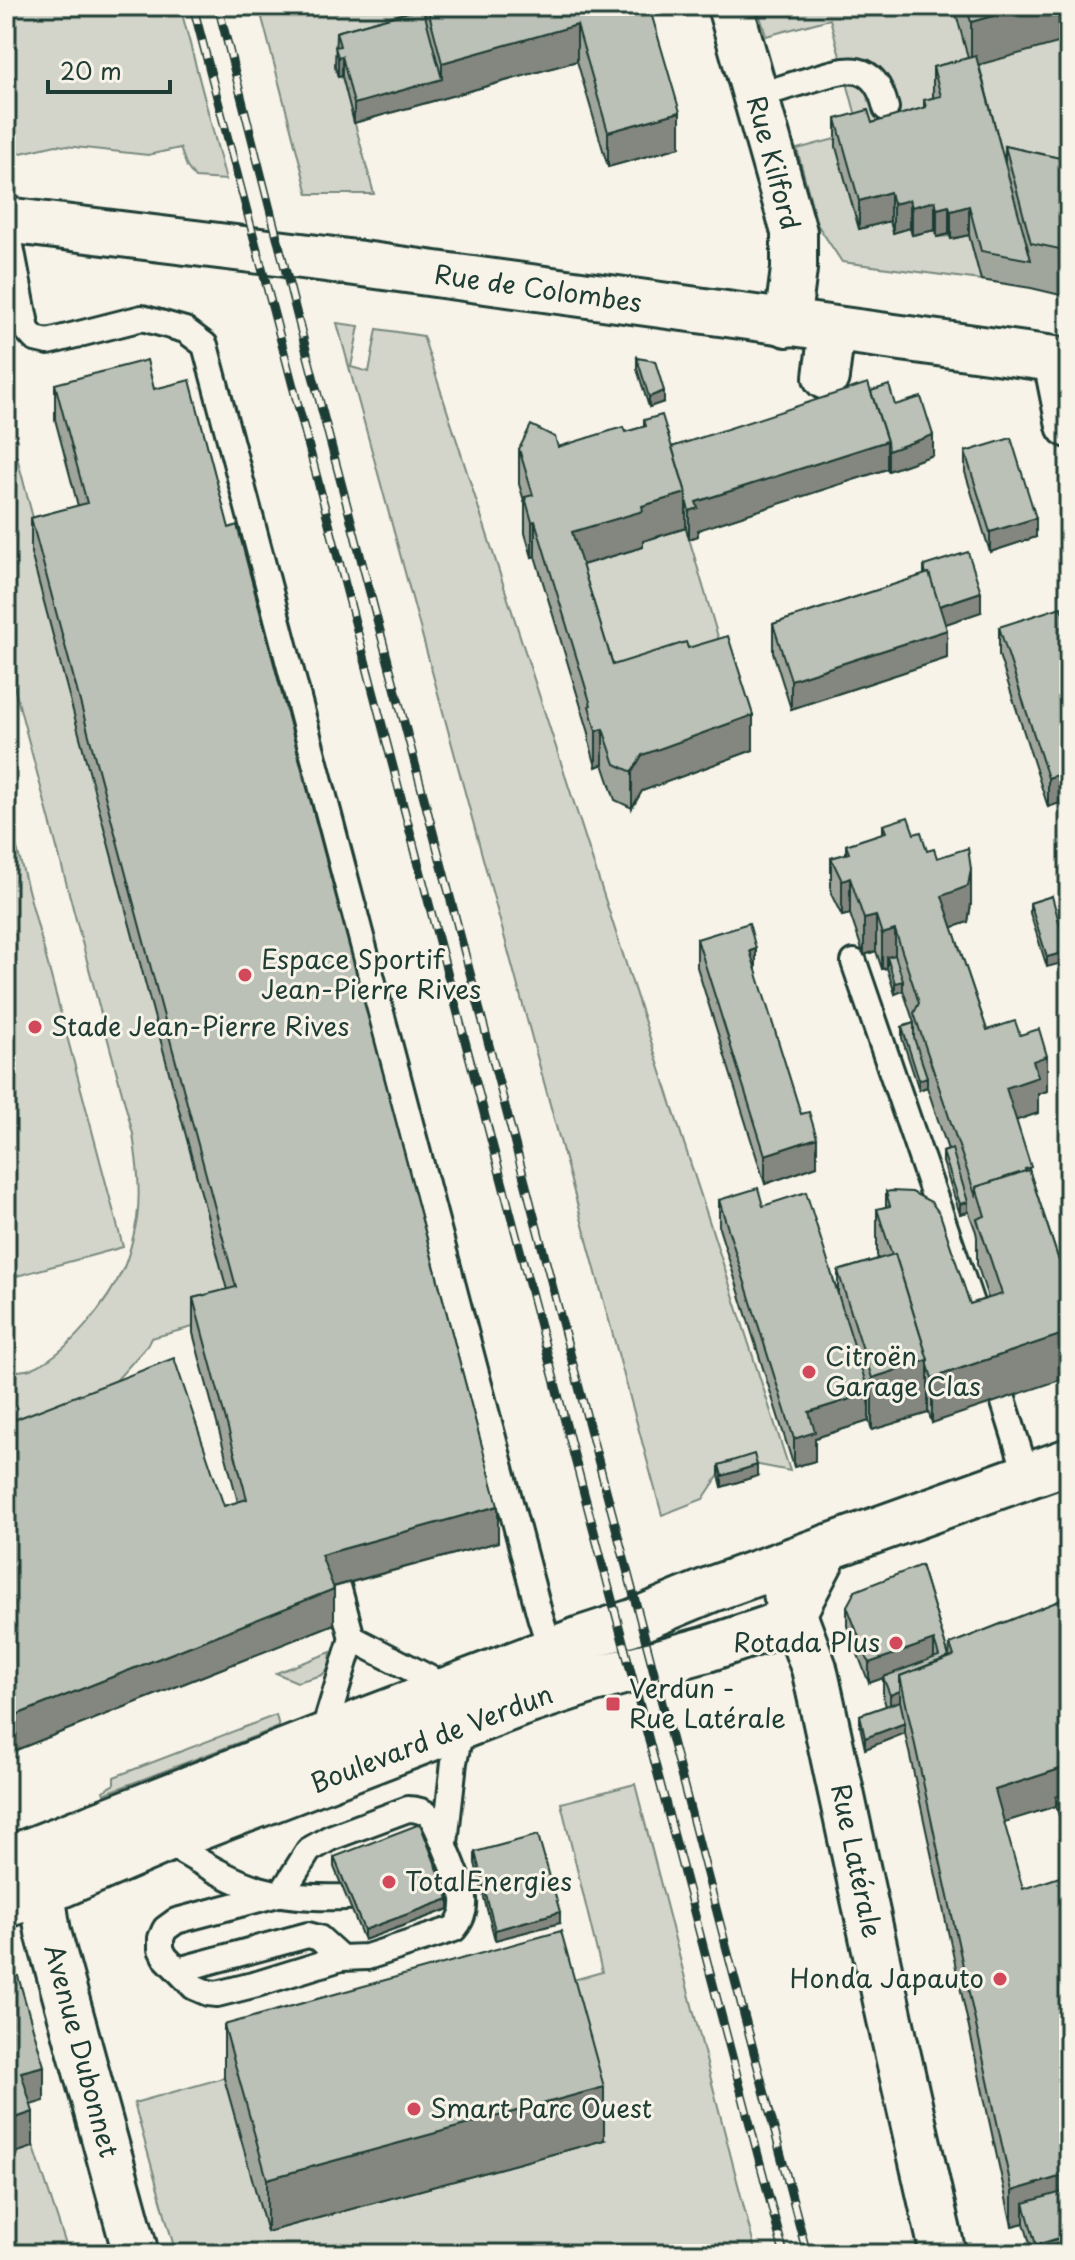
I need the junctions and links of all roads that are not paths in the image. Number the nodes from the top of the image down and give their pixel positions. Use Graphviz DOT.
graph roads {
  1 [pos="730,6"];
  2 [pos="756,96"];
  3 [pos="886,108"];
  4 [pos="6,220"];
  5 [pos="787,324"];
  6 [pos="832,330"];
  7 [pos="1063,360"];
  8 [pos="826,377"];
  9 [pos="1069,425"];
  10 [pos="854,962"];
  11 [pos="985,1345"];
  12 [pos="1003,1399"];
  13 [pos="1069,1461"];
  14 [pos="1027,1476"];
  15 [pos="828,1547"];
  16 [pos="775,1567"];
  17 [pos="338,1586"];
  18 [pos="794,1612"];
  19 [pos="352,1638"];
  20 [pos="551,1651"];
  21 [pos="456,1707"];
  22 [pos="322,1737"];
  23 [pos="164,1841"];
  24 [pos="46,1845"];
  25 [pos="438,1856"];
  26 [pos="6,1860"];
  27 [pos="282,1893"];
  28 [pos="347,1897"];
  29 [pos="24,1899"];
  30 [pos="341,1958"];
  31 [pos="178,1970"];
  32 [pos="136,2254"];
  33 [pos="943,2254"];
  1 -- 2 [label="main road, Rue Kilford"];
  2 -- 3 [label="lane"];
  2 -- 5 [label="main road, Rue Kilford"];
  4 -- 5 [label="main road, Rue de Colombes"];
  4 -- 20 [label="lane"];
  5 -- 6 [label="main road, Rue de Colombes"];
  6 -- 7 [label="main road, Rue de Colombes"];
  6 -- 8 [label="main road"];
  7 -- 9 [label="main road"];
  10 -- 11 [label="lane"];
  12 -- 14 [label="lane"];
  13 -- 14 [label="main road, Boulevard de Verdun"];
  14 -- 15 [label="main road, Boulevard de Verdun"];
  15 -- 16 [label="main road, Boulevard de Verdun"];
  15 -- 18 [label="main road"];
  16 -- 18 [label="main road, Rue Latérale"];
  16 -- 20 [label="main road, Boulevard de Verdun"];
  17 -- 19 [label="lane"];
  18 -- 21 [label="main road, Boulevard de Verdun"];
  18 -- 33 [label="main road, Rue Latérale"];
  19 -- 21 [label="lane"];
  19 -- 22 [label="lane"];
  20 -- 21 [label="main road, Boulevard de Verdun"];
  21 -- 22 [label="main road, Boulevard de Verdun"];
  21 -- 23 [label="main road, Boulevard de Verdun"];
  21 -- 25 [label="lane"];
  22 -- 24 [label="main road, Boulevard de Verdun"];
  23 -- 27 [label="lane"];
  23 -- 29 [label="main road, Boulevard de Verdun"];
  24 -- 26 [label="main road, Boulevard de Verdun"];
  24 -- 29 [label="main road, Avenue Dubonnet"];
  25 -- 27 [label="lane"];
  25 -- 30 [label="lane"];
  27 -- 28 [label="lane"];
  27 -- 31 [label="lane"];
  29 -- 32 [label="main road, Avenue Dubonnet"];
  30 -- 31 [label="lane"];
  30 -- 31 [label="lane"];
}
